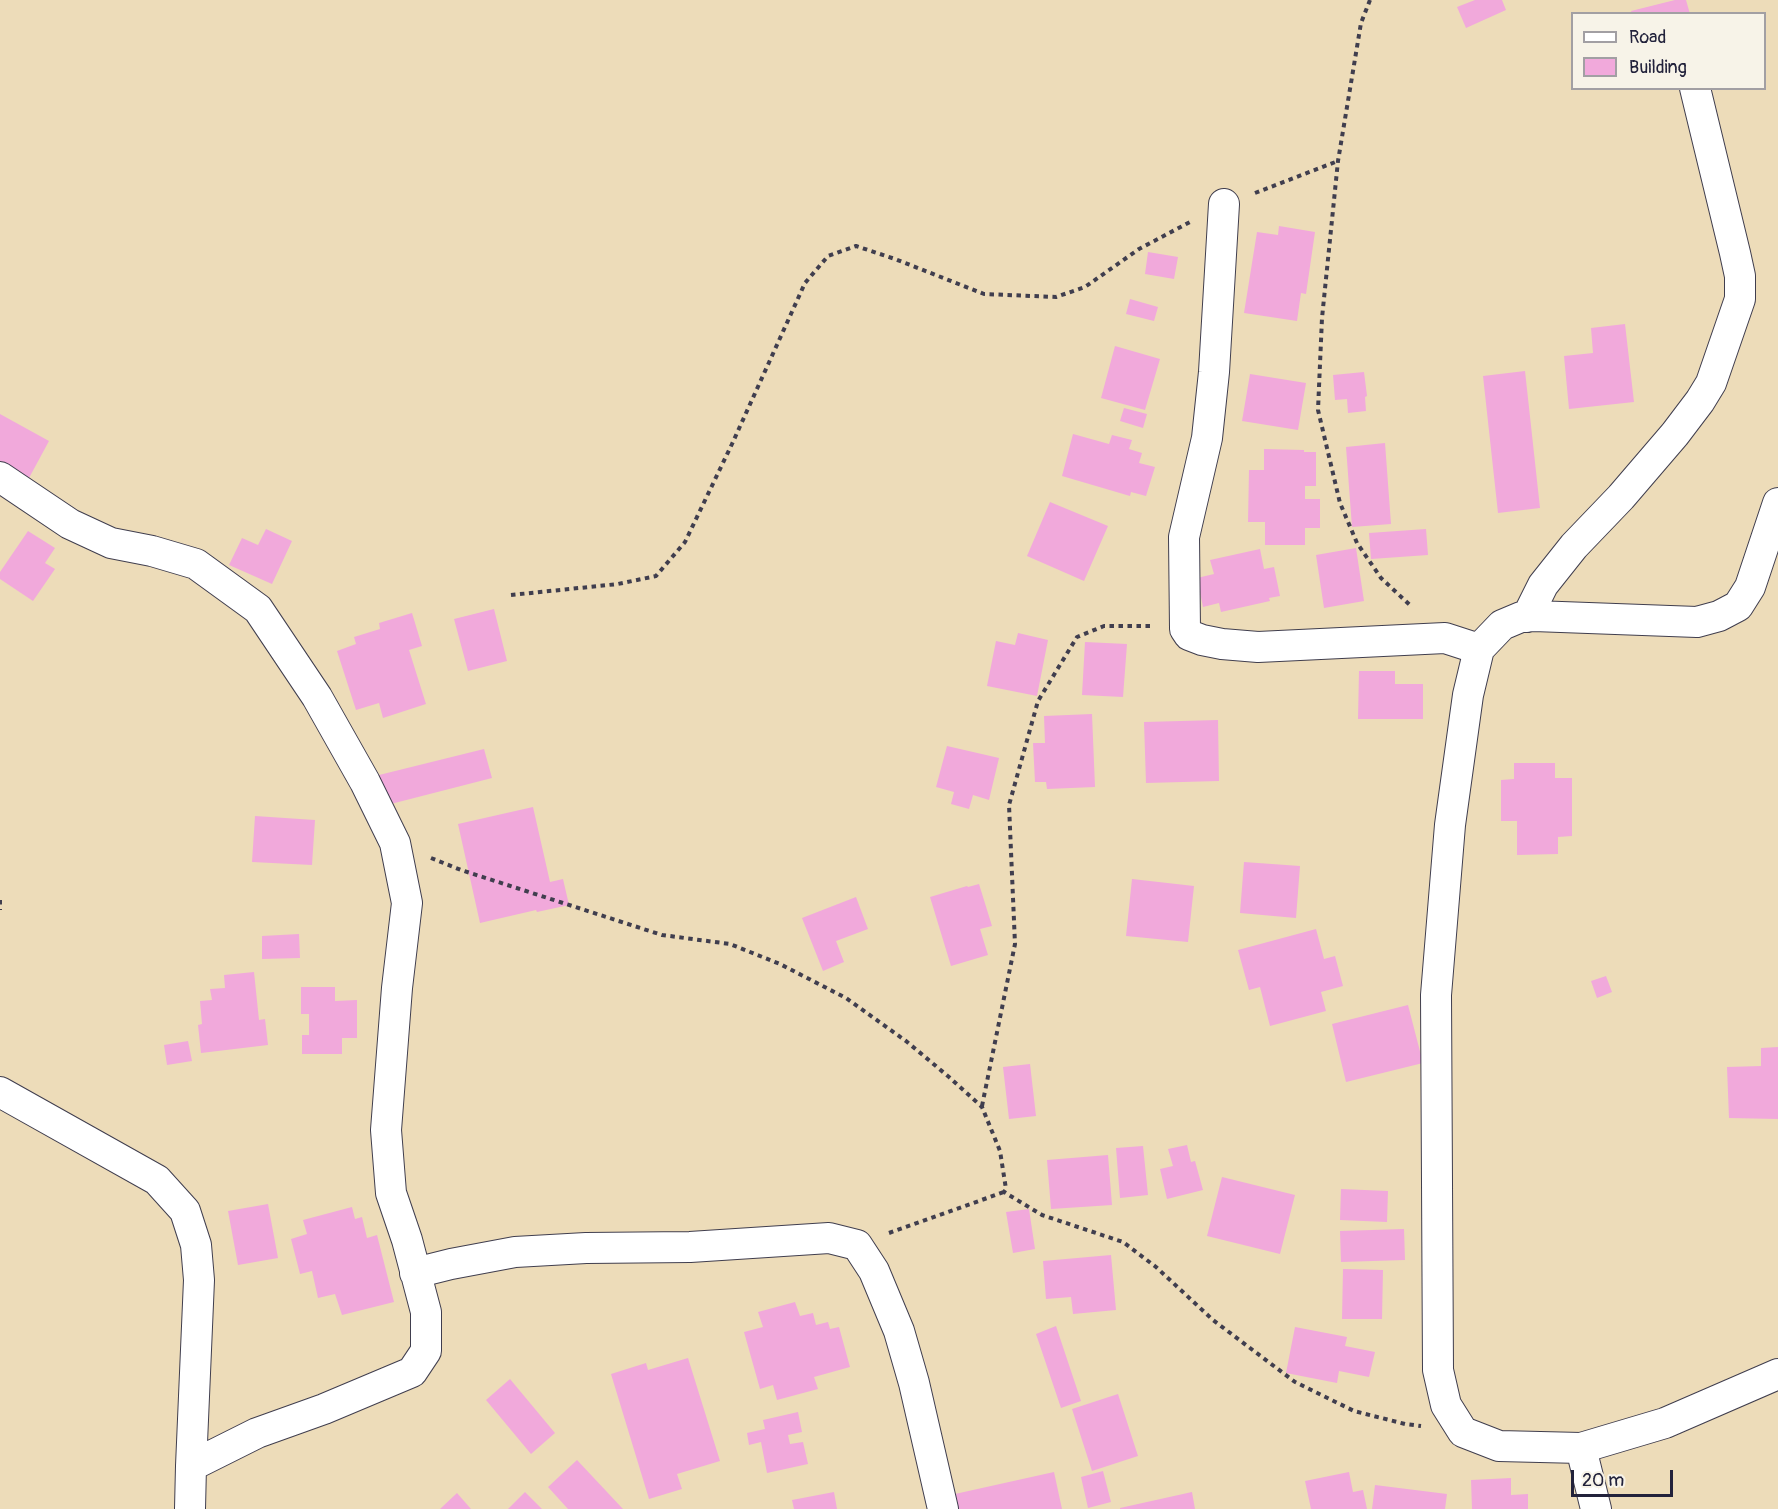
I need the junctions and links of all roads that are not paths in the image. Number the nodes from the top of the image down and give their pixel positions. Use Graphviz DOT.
graph roads {
  1 [pos="1695,90"];
  2 [pos="1224,204"];
  3 [pos="0,477"];
  4 [pos="1778,503"];
  5 [pos="1527,617"];
  6 [pos="1479,650"];
  7 [pos="0,1092"];
  8 [pos="415,1273"];
  9 [pos="1778,1374"];
  10 [pos="1581,1448"];
  11 [pos="191,1466"];
  12 [pos="190,1509"];
  13 [pos="943,1509"];
  14 [pos="1596,1509"];
  1 -- 5 [label="street"];
  2 -- 6 [label="street"];
  3 -- 8 [label="street"];
  4 -- 5 [label="street"];
  5 -- 6 [label="street"];
  6 -- 10 [label="street"];
  7 -- 11 [label="street"];
  8 -- 11 [label="street"];
  8 -- 13 [label="street"];
  9 -- 10 [label="street"];
  10 -- 14 [label="street"];
  11 -- 12 [label="street"];
}
